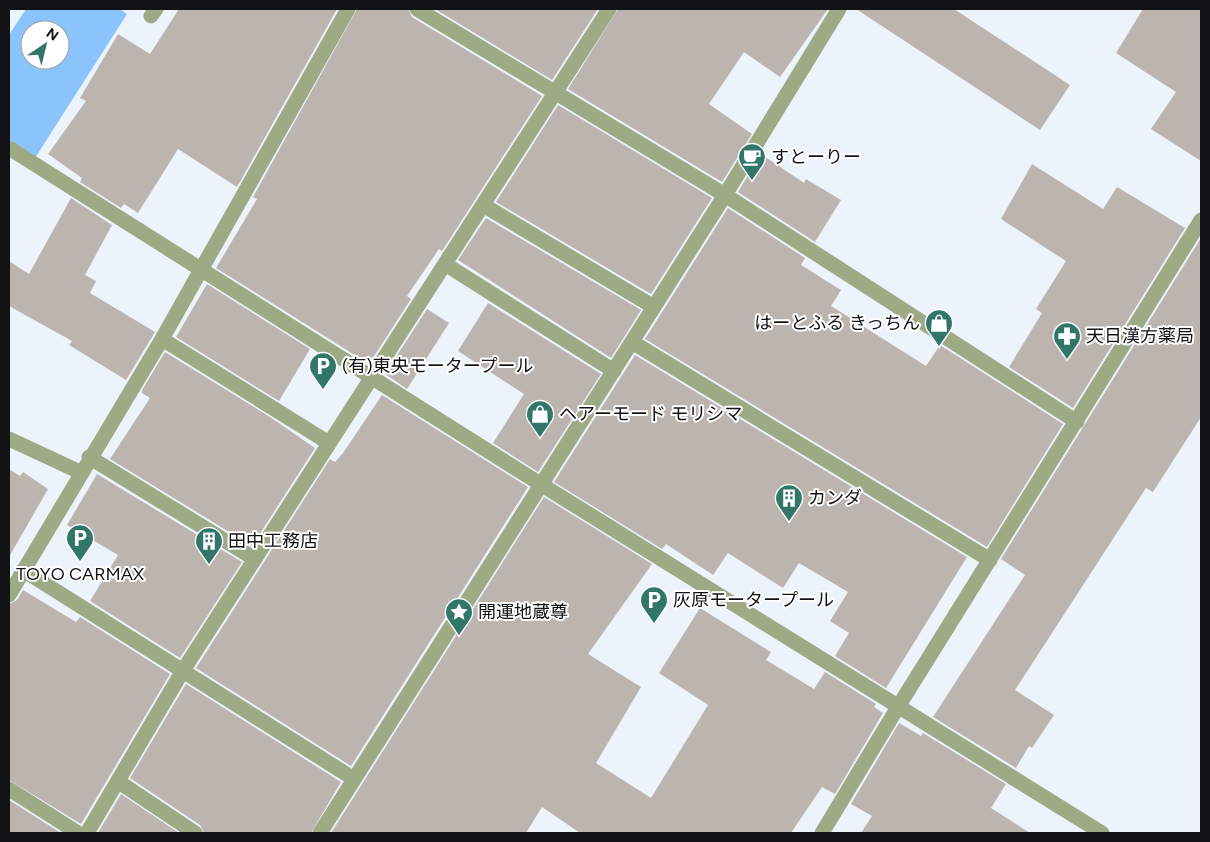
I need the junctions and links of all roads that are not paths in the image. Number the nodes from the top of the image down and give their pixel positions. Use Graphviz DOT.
graph roads {
  1 [pos="348,9"];
  2 [pos="417,9"];
  3 [pos="609,9"];
  4 [pos="839,9"];
  5 [pos="555,94"];
  6 [pos="9,148"];
  7 [pos="725,195"];
  8 [pos="483,205"];
  9 [pos="1201,220"];
  10 [pos="445,264"];
  11 [pos="202,270"];
  12 [pos="654,306"];
  13 [pos="162,339"];
  14 [pos="632,342"];
  15 [pos="614,371"];
  16 [pos="372,377"];
  17 [pos="1077,422"];
  18 [pos="9,439"];
  19 [pos="329,443"];
  20 [pos="89,457"];
  21 [pos="80,472"];
  22 [pos="542,485"];
  23 [pos="255,559"];
  24 [pos="990,560"];
  25 [pos="23,570"];
  26 [pos="9,595"];
  27 [pos="182,672"];
  28 [pos="898,707"];
  29 [pos="354,779"];
  30 [pos="119,782"];
  31 [pos="9,789"];
  32 [pos="78,833"];
  33 [pos="87,833"];
  34 [pos="195,833"];
  35 [pos="320,833"];
  36 [pos="822,833"];
  37 [pos="1102,833"];
  1 -- 11 [label="street"];
  2 -- 5 [label="street"];
  3 -- 5 [label="street"];
  4 -- 7 [label="street"];
  5 -- 7 [label="street"];
  5 -- 8 [label="street"];
  6 -- 11 [label="street"];
  7 -- 12 [label="street"];
  7 -- 17 [label="street"];
  8 -- 10 [label="street"];
  8 -- 12 [label="street"];
  9 -- 17 [label="street"];
  10 -- 15 [label="street"];
  10 -- 16 [label="street"];
  11 -- 13 [label="street"];
  11 -- 16 [label="street"];
  12 -- 14 [label="street"];
  13 -- 19 [label="street"];
  13 -- 20 [label="street"];
  14 -- 15 [label="street"];
  14 -- 24 [label="street"];
  15 -- 22 [label="street"];
  16 -- 19 [label="street"];
  16 -- 22 [label="street"];
  17 -- 24 [label="street"];
  18 -- 21 [label="street"];
  19 -- 23 [label="street"];
  20 -- 21 [label="street"];
  20 -- 23 [label="street"];
  21 -- 25 [label="street"];
  22 -- 28 [label="street"];
  22 -- 29 [label="street"];
  23 -- 27 [label="street"];
  24 -- 28 [label="street"];
  25 -- 26 [label="street"];
  25 -- 27 [label="street"];
  27 -- 29 [label="street"];
  27 -- 30 [label="street"];
  28 -- 36 [label="street"];
  28 -- 37 [label="street"];
  29 -- 35 [label="street"];
  30 -- 33 [label="street"];
  30 -- 34 [label="street"];
  31 -- 32 [label="street"];
}
